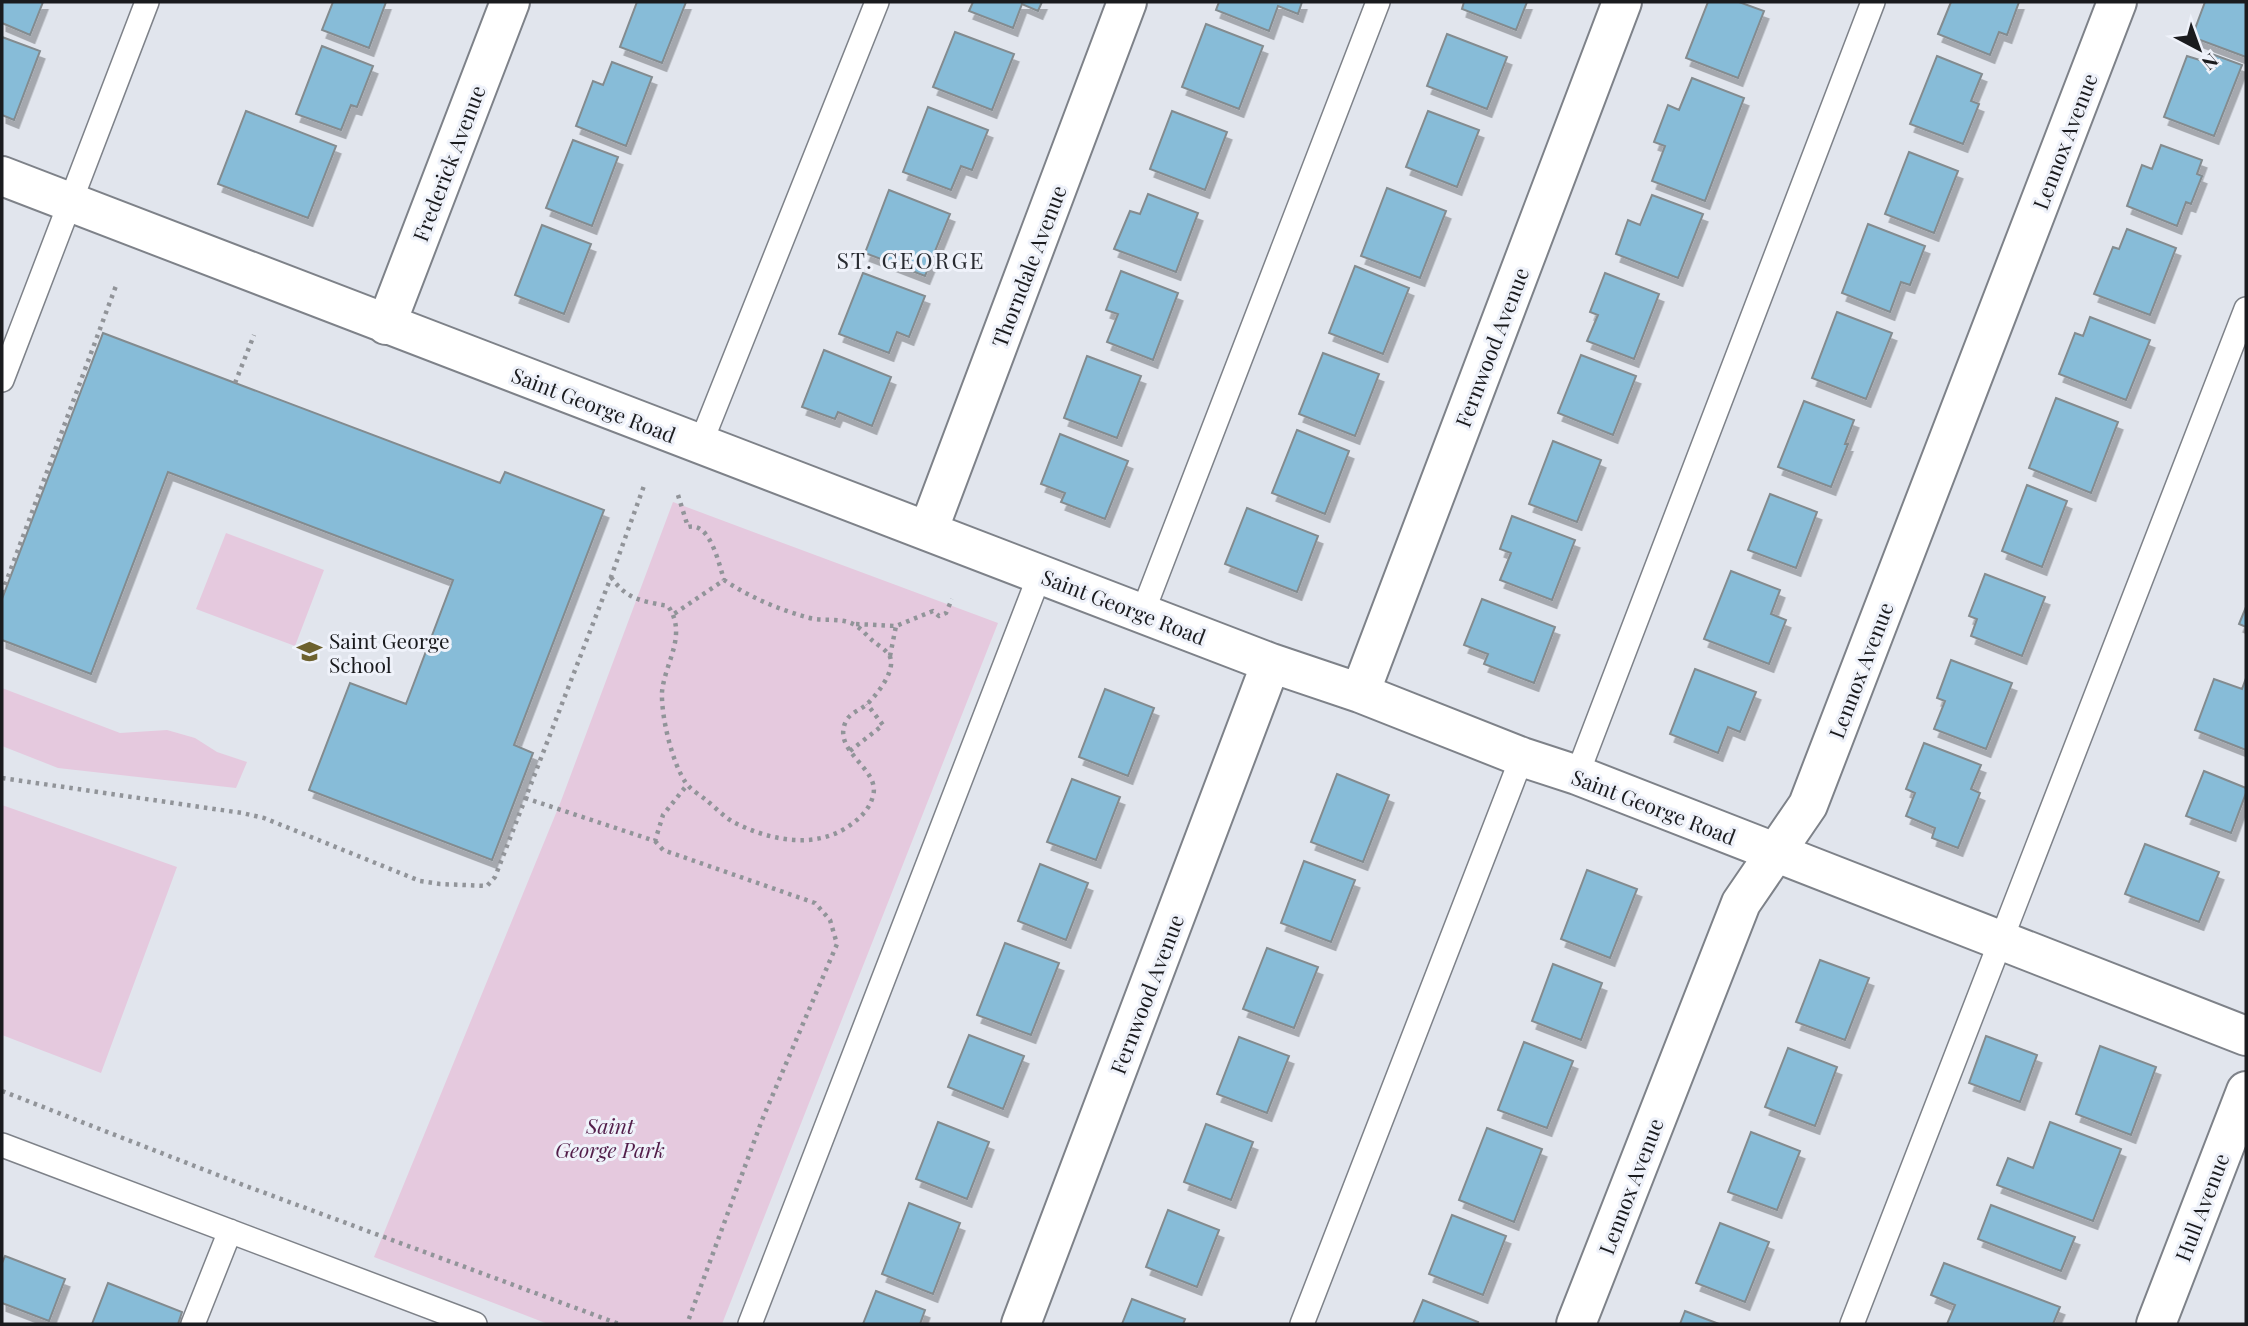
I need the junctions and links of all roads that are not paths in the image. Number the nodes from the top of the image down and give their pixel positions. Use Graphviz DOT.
graph roads {
  1 [pos="146,2"];
  2 [pos="510,2"];
  3 [pos="877,2"];
  4 [pos="1127,2"];
  5 [pos="1378,2"];
  6 [pos="1622,2"];
  7 [pos="1873,2"];
  8 [pos="2117,2"];
  9 [pos="2,176"];
  10 [pos="69,202"];
  11 [pos="2246,309"];
  12 [pos="386,325"];
  13 [pos="2,380"];
  14 [pos="700,445"];
  15 [pos="928,531"];
  16 [pos="1040,574"];
  17 [pos="1142,614"];
  18 [pos="1271,663"];
  19 [pos="1360,693"];
  20 [pos="1522,757"];
  21 [pos="1577,775"];
  22 [pos="1776,852"];
  23 [pos="2000,940"];
  24 [pos="2246,1035"];
  25 [pos="2246,1091"];
  26 [pos="2,1145"];
  27 [pos="230,1231"];
  28 [pos="193,1324"];
  29 [pos="475,1324"];
  30 [pos="750,1324"];
  31 [pos="1021,1324"];
  32 [pos="1302,1324"];
  33 [pos="1576,1324"];
  34 [pos="1852,1324"];
  35 [pos="2156,1324"];
  1 -- 10 [label="lane"];
  2 -- 12 [label="street, Frederick Avenue"];
  3 -- 14 [label="lane"];
  4 -- 15 [label="street, Thorndale Avenue"];
  5 -- 17 [label="lane"];
  6 -- 19 [label="street, Fernwood Avenue"];
  7 -- 21 [label="lane"];
  8 -- 22 [label="street, Lennox Avenue"];
  9 -- 10 [label="street, Saint George Road"];
  10 -- 12 [label="street, Saint George Road"];
  10 -- 13 [label="lane"];
  11 -- 23 [label="lane"];
  12 -- 14 [label="street, Saint George Road"];
  14 -- 15 [label="street, Saint George Road"];
  15 -- 16 [label="street, Saint George Road"];
  16 -- 17 [label="street, Saint George Road"];
  16 -- 30 [label="lane"];
  17 -- 18 [label="street, Saint George Road"];
  18 -- 19 [label="street, Saint George Road"];
  18 -- 31 [label="street, Fernwood Avenue"];
  19 -- 20 [label="street, Saint George Road"];
  20 -- 21 [label="street, Saint George Road"];
  20 -- 32 [label="lane"];
  21 -- 22 [label="street, Saint George Road"];
  22 -- 23 [label="street, Saint George Road"];
  22 -- 33 [label="street, Lennox Avenue"];
  23 -- 24 [label="street, Saint George Road"];
  23 -- 34 [label="lane"];
  25 -- 35 [label="street, Hull Avenue"];
  26 -- 27 [label="lane"];
  27 -- 28 [label="lane"];
  27 -- 29 [label="lane"];
}
